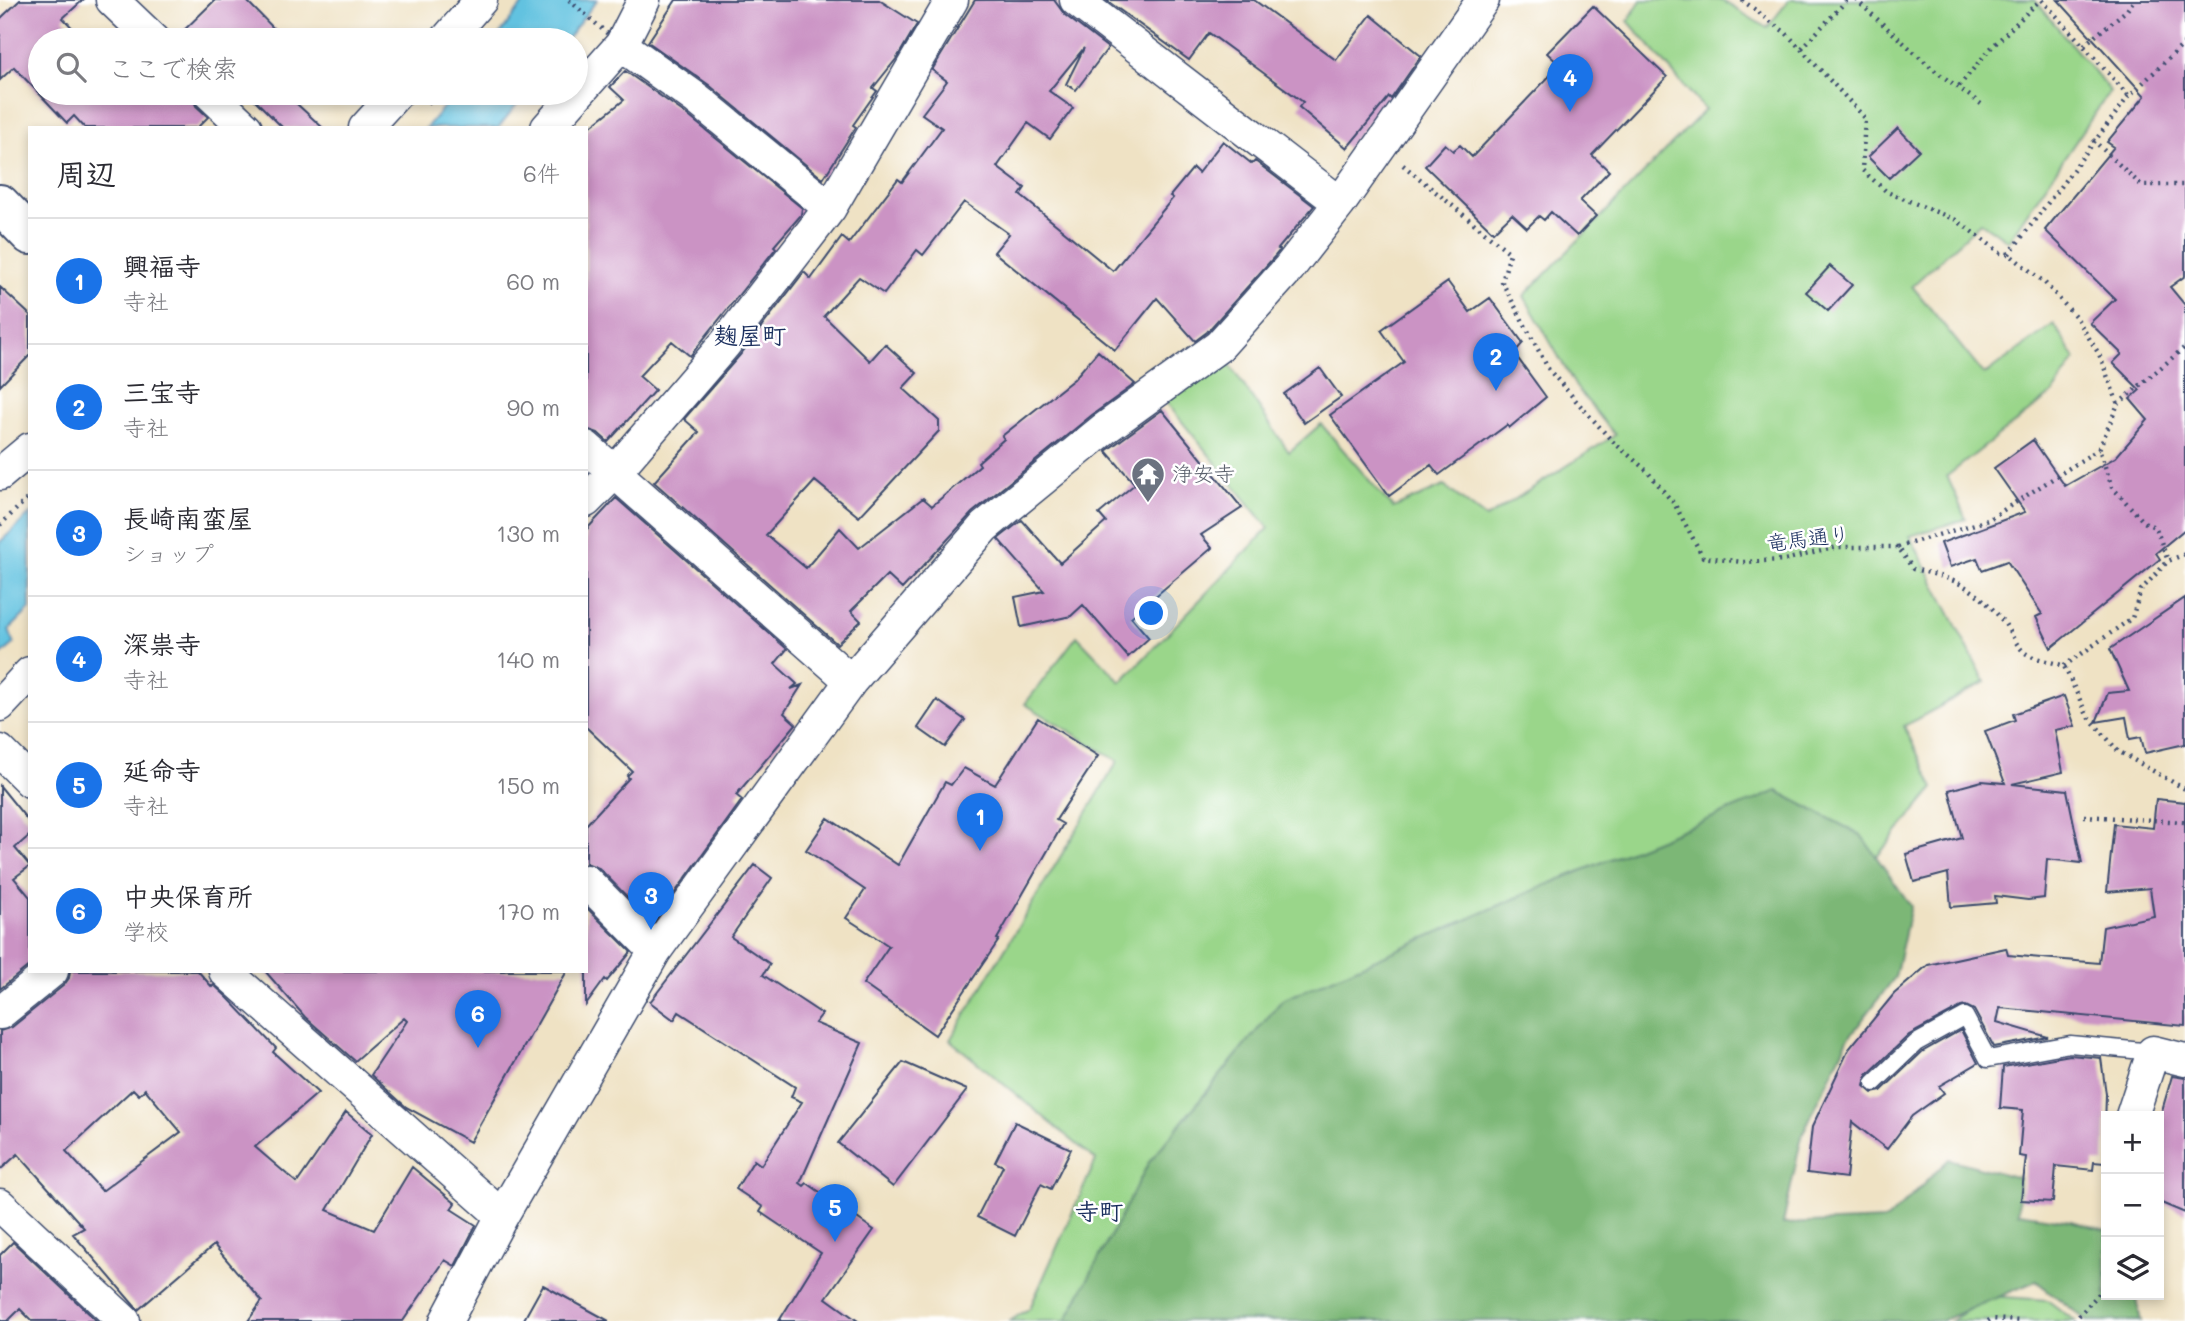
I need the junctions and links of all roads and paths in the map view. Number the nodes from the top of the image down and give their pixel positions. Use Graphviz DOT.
graph roads {
  1 [pos="112,0"];
  2 [pos="481,0"];
  3 [pos="569,0"];
  4 [pos="644,0"];
  5 [pos="952,0"];
  6 [pos="1076,0"];
  7 [pos="1483,0"];
  8 [pos="1742,0"];
  9 [pos="1847,0"];
  10 [pos="1856,0"];
  11 [pos="2041,0"];
  12 [pos="2134,0"];
  13 [pos="141,28"];
  14 [pos="456,28"];
  15 [pos="615,41"];
  16 [pos="2185,43"];
  17 [pos="2084,45"];
  18 [pos="1802,48"];
  19 [pos="588,76"];
  20 [pos="1959,86"];
  21 [pos="2129,96"];
  22 [pos="1981,104"];
  23 [pos="222,105"];
  24 [pos="386,105"];
  25 [pos="565,105"];
  26 [pos="244,126"];
  27 [pos="367,126"];
  28 [pos="549,126"];
  29 [pos="2093,140"];
  30 [pos="1381,146"];
  31 [pos="2185,184"];
  32 [pos="1340,202"];
  33 [pos="0,204"];
  34 [pos="830,208"];
  35 [pos="28,233"];
  36 [pos="2009,254"];
  37 [pos="2185,347"];
  38 [pos="2118,404"];
  39 [pos="588,449"];
  40 [pos="2099,449"];
  41 [pos="28,451"];
  42 [pos="614,473"];
  43 [pos="0,474"];
  44 [pos="28,498"];
  45 [pos="588,499"];
  46 [pos="0,525"];
  47 [pos="1898,547"];
  48 [pos="2185,554"];
  49 [pos="2168,561"];
  50 [pos="2064,666"];
  51 [pos="28,675"];
  52 [pos="851,681"];
  53 [pos="0,705"];
  54 [pos="0,751"];
  55 [pos="28,779"];
  56 [pos="2185,789"];
  57 [pos="2084,816"];
  58 [pos="2185,822"];
  59 [pos="588,883"];
  60 [pos="655,951"];
  61 [pos="50,973"];
  62 [pos="227,973"];
  63 [pos="0,1013"];
  64 [pos="2153,1052"];
  65 [pos="2185,1060"];
  66 [pos="1874,1083"];
  67 [pos="2134,1111"];
  68 [pos="0,1205"];
  69 [pos="502,1216"];
  70 [pos="2101,1291"];
  71 [pos="124,1321"];
  72 [pos="446,1321"];
  73 [pos="1988,1321"];
  74 [pos="2021,1321"];
  75 [pos="2074,1321"];
  1 -- 13 [label="street"];
  2 -- 14 [label="street"];
  3 -- 15 [label="path, bridge"];
  4 -- 15 [label="street"];
  5 -- 34 [label="street"];
  6 -- 32 [label="street"];
  7 -- 30 [label="street"];
  8 -- 18 [label="path"];
  9 -- 18 [label="path"];
  10 -- 20 [label="path"];
  11 -- 17 [label="path"];
  11 -- 20 [label="path"];
  12 -- 17 [label="path"];
  15 -- 19 [label="street"];
  15 -- 34 [label="street"];
  16 -- 21 [label="path"];
  17 -- 21 [label="path"];
  18 -- 36 [label="path"];
  20 -- 22 [label="path"];
  21 -- 29 [label="path"];
  23 -- 26 [label="street"];
  24 -- 27 [label="street"];
  25 -- 28 [label="street"];
  29 -- 31 [label="path"];
  29 -- 36 [label="path"];
  30 -- 32 [label="street"];
  30 -- 47 [label="path, 竜馬通り"];
  32 -- 52 [label="street"];
  33 -- 35 [label="street"];
  34 -- 42 [label="street"];
  36 -- 38 [label="path"];
  37 -- 38 [label="path"];
  38 -- 40 [label="path"];
  39 -- 42 [label="street"];
  40 -- 47 [label="path"];
  40 -- 49 [label="path"];
  41 -- 43 [label="street"];
  42 -- 45 [label="street"];
  42 -- 52 [label="street"];
  44 -- 46 [label="path"];
  47 -- 50 [label="path"];
  48 -- 49 [label="path"];
  49 -- 50 [label="path"];
  50 -- 56 [label="path"];
  51 -- 53 [label="street"];
  52 -- 60 [label="street"];
  54 -- 55 [label="street"];
  57 -- 58 [label="path"];
  59 -- 60 [label="street"];
  60 -- 69 [label="street"];
  61 -- 63 [label="street"];
  62 -- 69 [label="street"];
  64 -- 65 [label="street"];
  64 -- 66 [label="lane"];
  64 -- 67 [label="street"];
  68 -- 71 [label="street"];
  69 -- 72 [label="street"];
  70 -- 75 [label="path"];
  73 -- 74 [label="path"];
}
